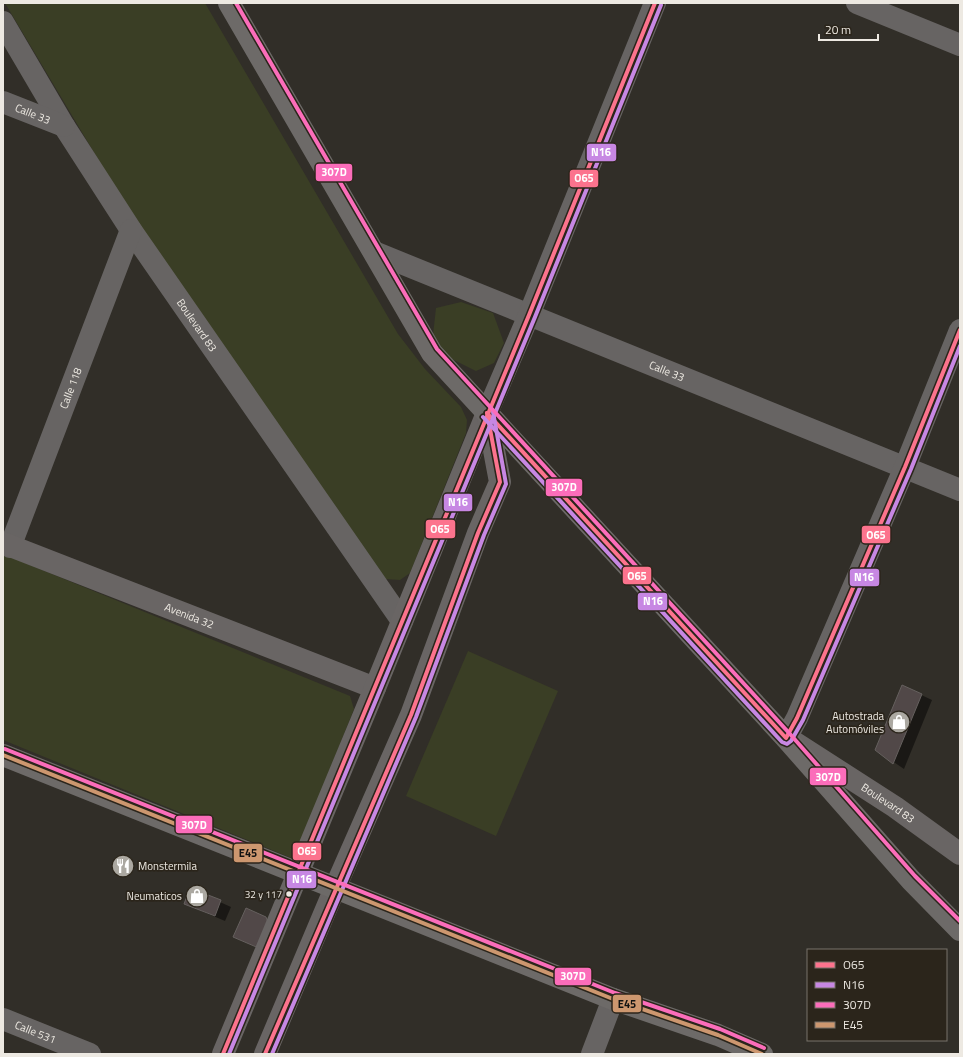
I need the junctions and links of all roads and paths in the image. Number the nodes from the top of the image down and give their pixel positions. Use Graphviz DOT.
graph roads {
  1 [pos="229,3"];
  2 [pos="655,3"];
  3 [pos="857,3"];
  4 [pos="3,22"];
  5 [pos="960,45"];
  6 [pos="3,102"];
  7 [pos="64,126"];
  8 [pos="131,230"];
  9 [pos="374,252"];
  10 [pos="529,315"];
  11 [pos="960,330"];
  12 [pos="487,413"];
  13 [pos="905,467"];
  14 [pos="960,490"];
  15 [pos="7,545"];
  16 [pos="402,621"];
  17 [pos="375,688"];
  18 [pos="786,738"];
  19 [pos="3,755"];
  20 [pos="960,854"];
  21 [pos="297,872"];
  22 [pos="335,888"];
  23 [pos="960,930"];
  24 [pos="613,999"];
  25 [pos="3,1019"];
  26 [pos="90,1054"];
  27 [pos="223,1054"];
  28 [pos="265,1054"];
  29 [pos="592,1054"];
  30 [pos="762,1054"];
  1 -- 9 [label="highway, Boulevard 83"];
  2 -- 10 [label="street"];
  3 -- 5 [label="street"];
  4 -- 7 [label="street, Boulevard 83"];
  6 -- 7 [label="street, Calle 33"];
  7 -- 8 [label="street, Boulevard 83"];
  8 -- 15 [label="street, Calle 118"];
  8 -- 16 [label="street, Boulevard 83"];
  9 -- 10 [label="street, Calle 33"];
  9 -- 12 [label="highway, Boulevard 83"];
  10 -- 12 [label="street"];
  10 -- 13 [label="street, Calle 33"];
  11 -- 13 [label="street"];
  12 -- 16 [label="street"];
  12 -- 18 [label="highway, Boulevard 83"];
  12 -- 22 [label="street"];
  13 -- 14 [label="street, Calle 33"];
  13 -- 18 [label="street"];
  15 -- 17 [label="street, Avenida 32"];
  16 -- 17 [label="street"];
  17 -- 21 [label="street"];
  18 -- 20 [label="street, Boulevard 83"];
  18 -- 23 [label="highway"];
  19 -- 21 [label="highway"];
  21 -- 22 [label="highway"];
  21 -- 27 [label="street"];
  22 -- 24 [label="highway"];
  22 -- 28 [label="street"];
  24 -- 29 [label="street"];
  24 -- 30 [label="highway"];
  25 -- 26 [label="street, Calle 531"];
}
